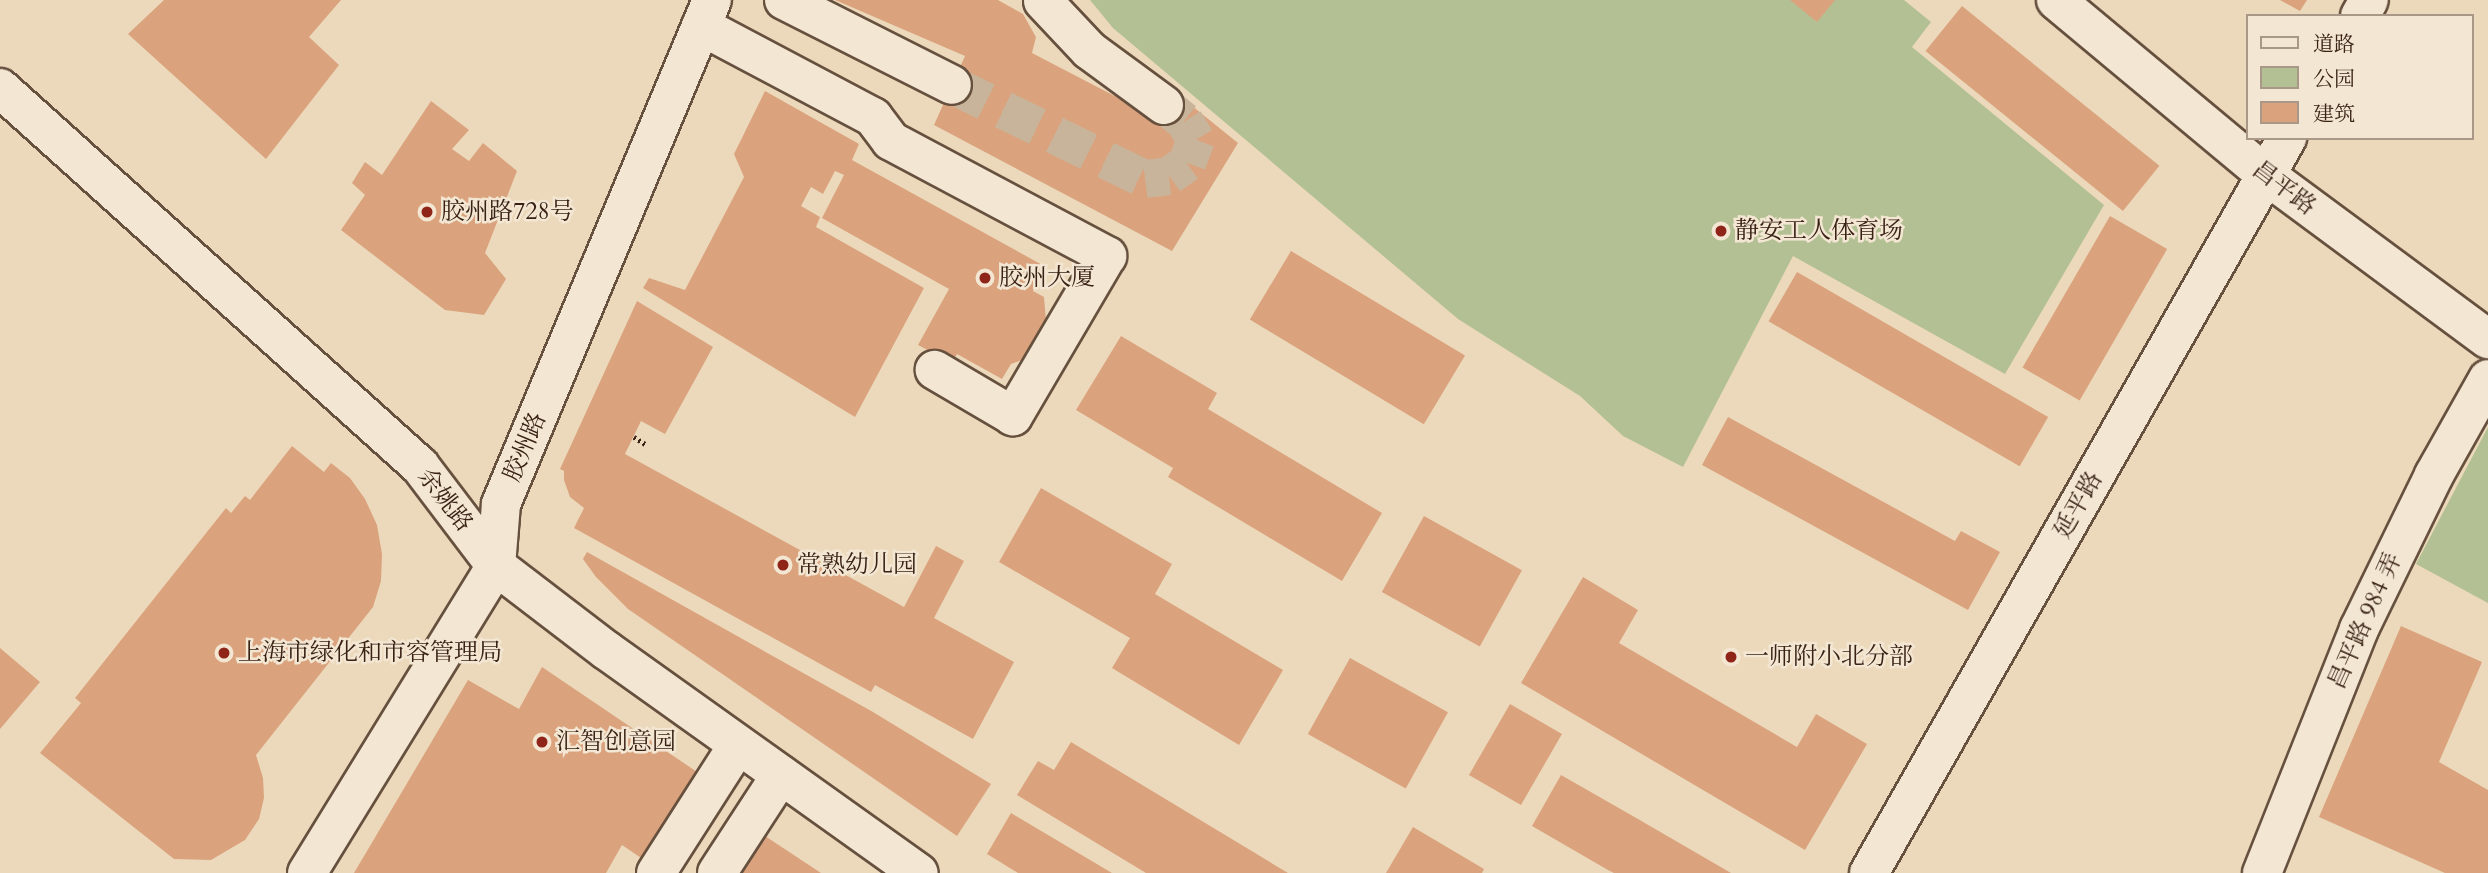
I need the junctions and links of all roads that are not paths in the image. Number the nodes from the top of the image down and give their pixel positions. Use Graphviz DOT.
graph roads {
  1 [pos="784,0"];
  2 [pos="2056,0"];
  3 [pos="1043,1"];
  4 [pos="707,13"];
  5 [pos="952,85"];
  6 [pos="0,88"];
  7 [pos="1164,105"];
  8 [pos="2286,140"];
  9 [pos="2266,175"];
  10 [pos="2488,338"];
  11 [pos="935,370"];
  12 [pos="2488,379"];
  13 [pos="496,566"];
  14 [pos="738,745"];
  15 [pos="781,775"];
  16 [pos="307,873"];
  17 [pos="656,873"];
  18 [pos="717,873"];
  19 [pos="919,873"];
  20 [pos="1869,873"];
  21 [pos="2262,873"];
  1 -- 5 [label="street"];
  2 -- 9 [label="street, 昌平路"];
  3 -- 7 [label="street"];
  4 -- 11 [label="street"];
  4 -- 13 [label="street, 胶州路"];
  6 -- 13 [label="street, 余姚路"];
  8 -- 9 [label="street, 延平路"];
  9 -- 10 [label="street, 昌平路"];
  9 -- 20 [label="street, 延平路"];
  12 -- 21 [label="street, 昌平路 984 弄"];
  13 -- 14 [label="street, 余姚路"];
  13 -- 16 [label="street, 胶州路"];
  14 -- 15 [label="street, 余姚路"];
  14 -- 17 [label="street"];
  15 -- 18 [label="street"];
  15 -- 19 [label="street, 余姚路"];
}
